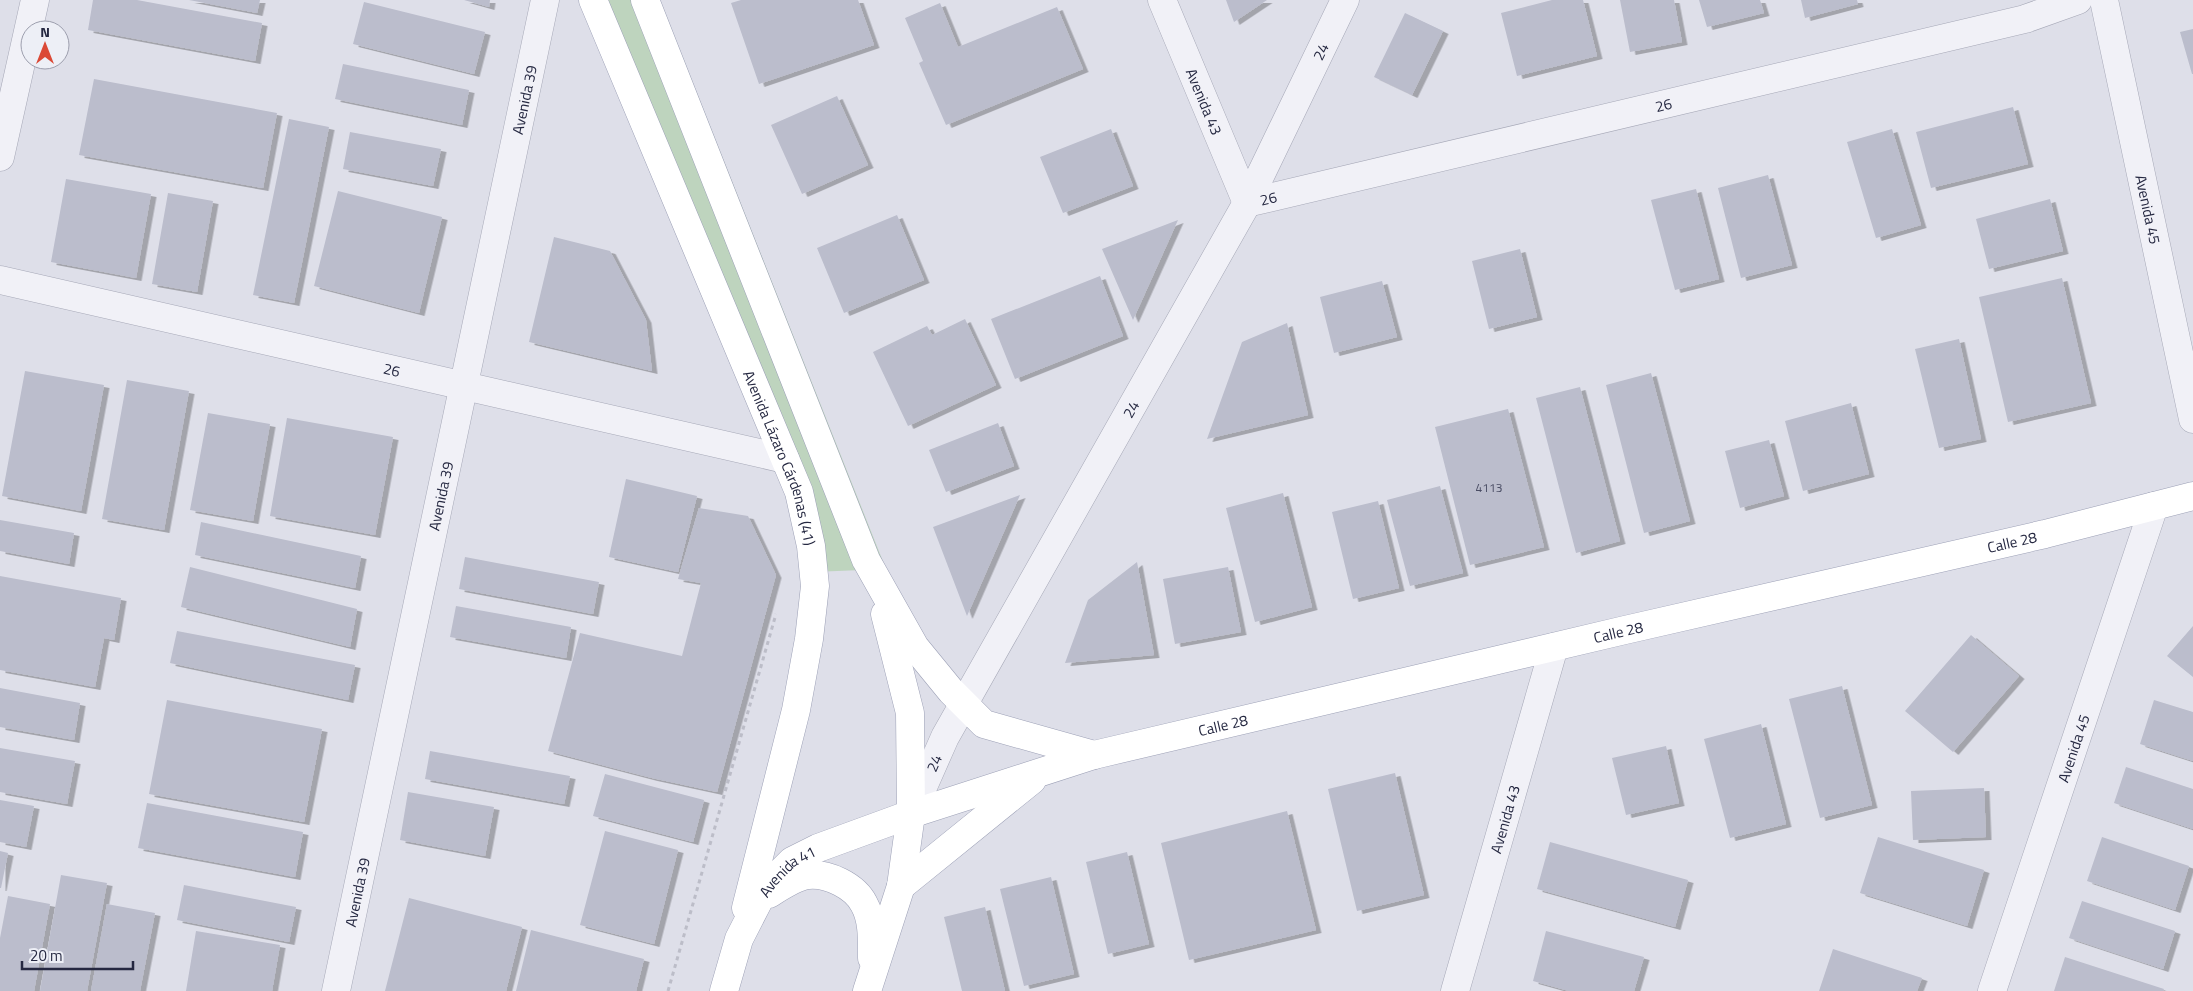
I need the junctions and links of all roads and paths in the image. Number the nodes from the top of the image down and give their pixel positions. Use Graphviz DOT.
graph roads {
  1 [pos="35,0"];
  2 [pos="545,0"];
  3 [pos="594,0"];
  4 [pos="646,0"];
  5 [pos="1162,0"];
  6 [pos="1345,0"];
  7 [pos="2078,0"];
  8 [pos="2104,0"];
  9 [pos="0,157"];
  10 [pos="1247,203"];
  11 [pos="0,280"];
  12 [pos="465,386"];
  13 [pos="2193,419"];
  14 [pos="785,459"];
  15 [pos="2193,496"];
  16 [pos="2154,506"];
  17 [pos="874,574"];
  18 [pos="777,611"];
  19 [pos="1554,647"];
  20 [pos="964,705"];
  21 [pos="1094,755"];
  22 [pos="1043,771"];
  23 [pos="911,814"];
  24 [pos="901,886"];
  25 [pos="759,900"];
  26 [pos="739,939"];
  27 [pos="870,981"];
  28 [pos="336,991"];
  29 [pos="668,991"];
  30 [pos="724,991"];
  31 [pos="1455,991"];
  32 [pos="1992,991"];
  1 -- 9 [label="street"];
  2 -- 12 [label="street, Avenida 39"];
  3 -- 14 [label="main road, Avenida Lázaro Cárdenas (41)"];
  4 -- 17 [label="main road"];
  5 -- 10 [label="street, Avenida 43"];
  6 -- 10 [label="street, 24"];
  7 -- 10 [label="street, 26"];
  8 -- 13 [label="street, Avenida 45"];
  10 -- 20 [label="street, 24"];
  11 -- 12 [label="street, 26"];
  12 -- 14 [label="street, 26"];
  12 -- 28 [label="street, Avenida 39"];
  14 -- 26 [label="main road, Avenida Lázaro Cárdenas (41)"];
  15 -- 16 [label="main road, Calle 28"];
  16 -- 19 [label="main road, Calle 28"];
  16 -- 32 [label="street, Avenida 45"];
  17 -- 20 [label="main road"];
  17 -- 23 [label="main road"];
  18 -- 29 [label="path"];
  19 -- 21 [label="main road, Calle 28"];
  19 -- 31 [label="street, Avenida 43"];
  20 -- 21 [label="main road"];
  20 -- 23 [label="street, 24"];
  21 -- 22 [label="main road, Calle 28"];
  22 -- 23 [label="main road, Calle 28"];
  22 -- 24 [label="main road, Calle 28"];
  23 -- 24 [label="main road"];
  23 -- 25 [label="main road, Avenida 41"];
  24 -- 27 [label="main road"];
  25 -- 26 [label="main road, Avenida 41"];
  25 -- 27 [label="main road"];
  26 -- 30 [label="main road, Avenida 41"];
}
